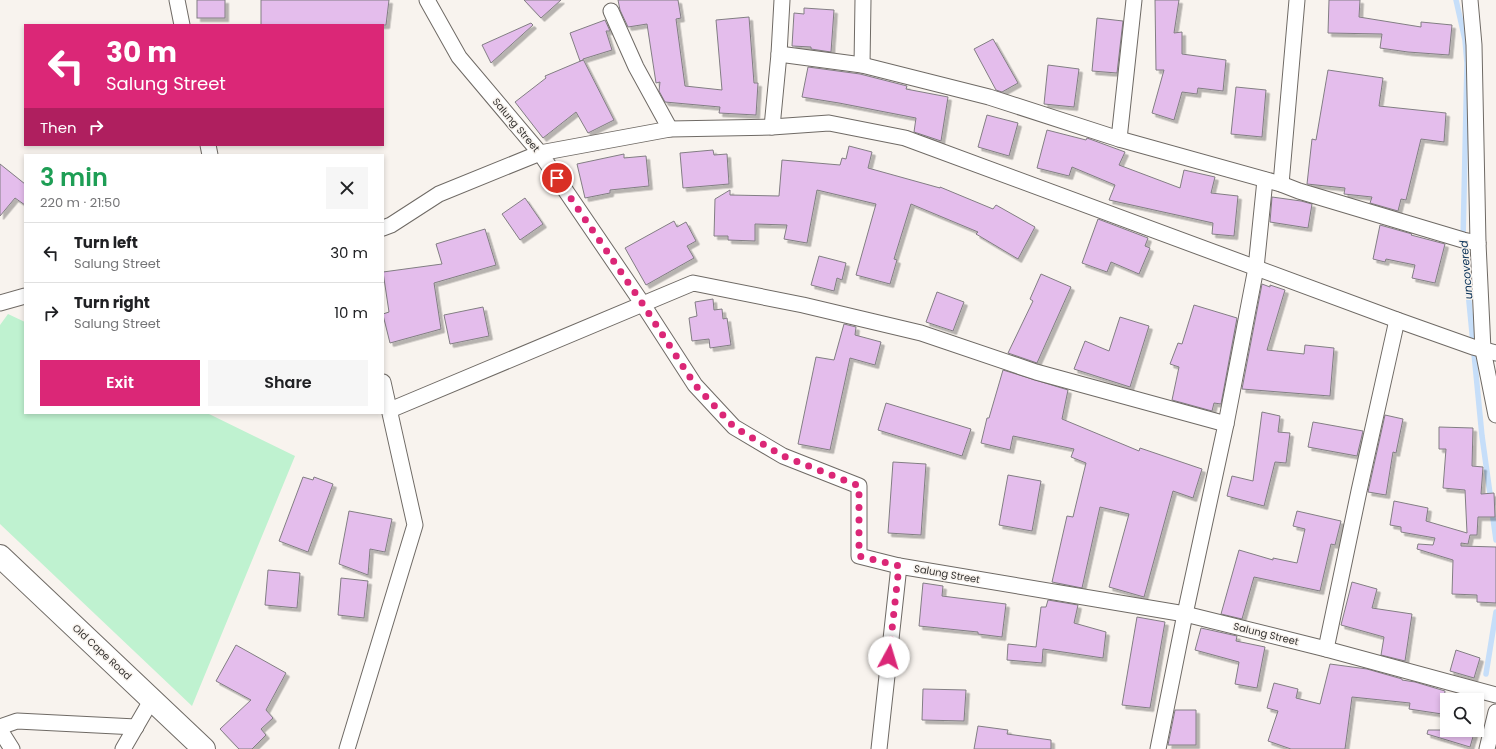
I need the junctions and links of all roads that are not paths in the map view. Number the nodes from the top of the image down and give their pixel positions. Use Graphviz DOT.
graph roads {
  1 [pos="177,0"];
  2 [pos="427,0"];
  3 [pos="782,0"];
  4 [pos="864,0"];
  5 [pos="1134,0"];
  6 [pos="1296,0"];
  7 [pos="1470,0"];
  8 [pos="611,11"];
  9 [pos="182,24"];
  10 [pos="779,54"];
  11 [pos="862,65"];
  12 [pos="772,127"];
  13 [pos="670,129"];
  14 [pos="1119,139"];
  15 [pos="540,153"];
  16 [pos="1265,180"];
  17 [pos="1281,184"];
  18 [pos="384,228"];
  19 [pos="1478,243"];
  20 [pos="1256,268"];
  21 [pos="24,296"];
  22 [pos="0,303"];
  23 [pos="642,303"];
  24 [pos="1397,320"];
  25 [pos="1489,351"];
  26 [pos="384,386"];
  27 [pos="390,410"];
  28 [pos="1496,415"];
  29 [pos="1226,424"];
  30 [pos="0,556"];
  31 [pos="899,566"];
  32 [pos="1185,614"];
  33 [pos="1326,649"];
  34 [pos="1496,695"];
  35 [pos="152,699"];
  36 [pos="1496,712"];
  37 [pos="0,727"];
  38 [pos="136,727"];
  39 [pos="0,730"];
  40 [pos="12,749"];
  41 [pos="123,749"];
  42 [pos="204,749"];
  43 [pos="347,749"];
  44 [pos="879,749"];
  45 [pos="1158,749"];
  46 [pos="1487,749"];
  1 -- 9 [label="street"];
  2 -- 15 [label="street, Salung Street"];
  3 -- 10 [label="street"];
  4 -- 11 [label="street"];
  5 -- 14 [label="street"];
  6 -- 17 [label="street"];
  7 -- 19 [label="street"];
  8 -- 13 [label="street"];
  10 -- 11 [label="street"];
  10 -- 12 [label="street"];
  11 -- 14 [label="street"];
  12 -- 13 [label="street"];
  12 -- 20 [label="street"];
  13 -- 15 [label="street"];
  14 -- 16 [label="street"];
  15 -- 18 [label="street"];
  15 -- 23 [label="street, Salung Street"];
  16 -- 17 [label="street"];
  16 -- 20 [label="street"];
  17 -- 19 [label="street"];
  19 -- 25 [label="street"];
  20 -- 24 [label="street"];
  20 -- 29 [label="street"];
  21 -- 22 [label="street"];
  23 -- 27 [label="street"];
  23 -- 29 [label="street"];
  23 -- 31 [label="street, Salung Street"];
  24 -- 25 [label="street"];
  24 -- 33 [label="street"];
  25 -- 28 [label="street"];
  26 -- 27 [label="street"];
  27 -- 43 [label="street"];
  29 -- 32 [label="street"];
  30 -- 35 [label="street, Old Cape Road"];
  31 -- 32 [label="street, Salung Street"];
  31 -- 44 [label="street"];
  32 -- 33 [label="street, Salung Street"];
  32 -- 45 [label="street"];
  33 -- 34 [label="street, Salung Street"];
  35 -- 38 [label="street"];
  35 -- 42 [label="street, Old Cape Road"];
  36 -- 46 [label="street"];
  37 -- 38 [label="street"];
  38 -- 41 [label="street"];
  39 -- 40 [label="street"];
}
